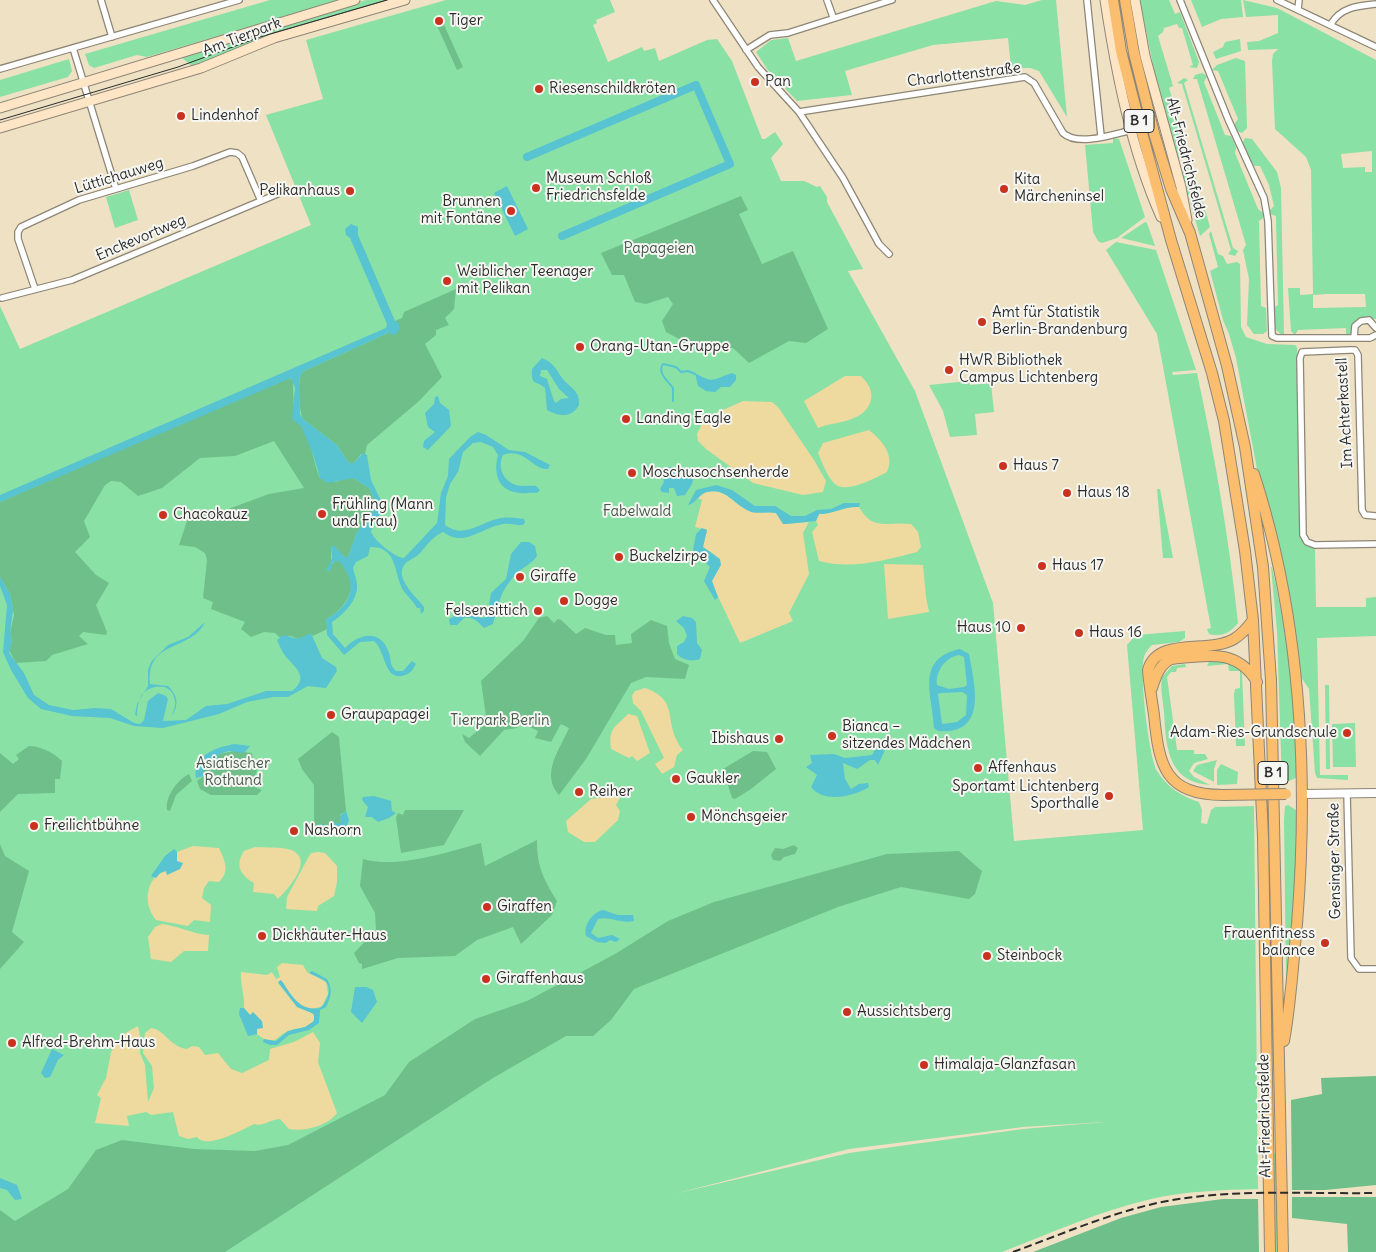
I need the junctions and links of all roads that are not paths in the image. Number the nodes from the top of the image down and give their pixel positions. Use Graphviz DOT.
graph roads {
  1 [pos="101,0"];
  2 [pos="239,0"];
  3 [pos="355,0"];
  4 [pos="405,0"];
  5 [pos="713,0"];
  6 [pos="827,0"];
  7 [pos="892,0"];
  8 [pos="1087,0"];
  9 [pos="1105,0"];
  10 [pos="1113,0"];
  11 [pos="1125,0"];
  12 [pos="1135,0"];
  13 [pos="1180,0"];
  14 [pos="1278,0"];
  15 [pos="1299,0"];
  16 [pos="1376,4"];
  17 [pos="1298,9"];
  18 [pos="832,17"];
  19 [pos="1331,24"];
  20 [pos="112,37"];
  21 [pos="1376,47"];
  22 [pos="74,48"];
  23 [pos="746,50"];
  24 [pos="0,69"];
  25 [pos="84,82"];
  26 [pos="90,101"];
  27 [pos="0,108"];
  28 [pos="799,112"];
  29 [pos="0,128"];
  30 [pos="1132,130"];
  31 [pos="1101,136"];
  32 [pos="116,189"];
  33 [pos="287,190"];
  34 [pos="261,201"];
  35 [pos="1190,233"];
  36 [pos="1172,240"];
  37 [pos="889,254"];
  38 [pos="35,289"];
  39 [pos="2,298"];
  40 [pos="1376,328"];
  41 [pos="1376,334"];
  42 [pos="1354,338"];
  43 [pos="1245,447"];
  44 [pos="1376,516"];
  45 [pos="1376,544"];
  46 [pos="1253,620"];
  47 [pos="1257,682"];
  48 [pos="1151,689"];
  49 [pos="1376,792"];
  50 [pos="1347,793"];
  51 [pos="1303,794"];
  52 [pos="1376,969"];
  53 [pos="1280,1059"];
  54 [pos="1270,1252"];
  55 [pos="1283,1252"];
  1 -- 20 [label="street"];
  2 -- 20 [label="street"];
  3 -- 25 [label="main road, Am Tierpark"];
  4 -- 26 [label="main road, Am Tierpark"];
  5 -- 23 [label="street"];
  6 -- 18 [label="street"];
  7 -- 18 [label="street"];
  8 -- 31 [label="street"];
  9 -- 30 [label="main road"];
  10 -- 36 [label="main road, B 1"];
  11 -- 35 [label="main road, Alt-Friedrichsfelde / B 1"];
  12 -- 35 [label="main road, Alt-Friedrichsfelde"];
  13 -- 42 [label="street"];
  14 -- 17 [label="street"];
  15 -- 17 [label="street"];
  16 -- 19 [label="street"];
  17 -- 19 [label="street"];
  18 -- 23 [label="street"];
  19 -- 21 [label="street"];
  20 -- 22 [label="street"];
  22 -- 24 [label="street"];
  22 -- 25 [label="street"];
  23 -- 28 [label="street"];
  25 -- 26 [label="street"];
  25 -- 27 [label="main road, Am Tierpark"];
  26 -- 29 [label="main road, Am Tierpark"];
  26 -- 32 [label="street"];
  28 -- 31 [label="street, Charlottenstraße"];
  28 -- 37 [label="street"];
  30 -- 31 [label="street, Charlottenstraße"];
  30 -- 36 [label="main road"];
  32 -- 34 [label="street, Lüttichauweg"];
  32 -- 38 [label="street, Lüttichauweg"];
  33 -- 34 [label="street, Enckevortweg"];
  34 -- 38 [label="street, Enckevortweg"];
  35 -- 43 [label="main road, B 1"];
  36 -- 46 [label="main road, B 1"];
  38 -- 39 [label="street, Enckevortweg"];
  40 -- 42 [label="street"];
  41 -- 42 [label="street"];
  43 -- 51 [label="main road"];
  43 -- 53 [label="main road, Alt-Friedrichsfelde / B 1"];
  44 -- 45 [label="street, Im Achterkastell"];
  46 -- 47 [label="main road, B 1"];
  46 -- 48 [label="main road"];
  47 -- 48 [label="main road"];
  47 -- 54 [label="main road, Alt-Friedrichsfelde / B 1"];
  48 -- 51 [label="main road, bridge"];
  49 -- 50 [label="street, Gensinger Straße"];
  50 -- 51 [label="street, Gensinger Straße"];
  50 -- 52 [label="street, Gensinger Straße"];
  51 -- 53 [label="main road"];
  53 -- 55 [label="main road, Alt-Friedrichsfelde / B 1"];
}
